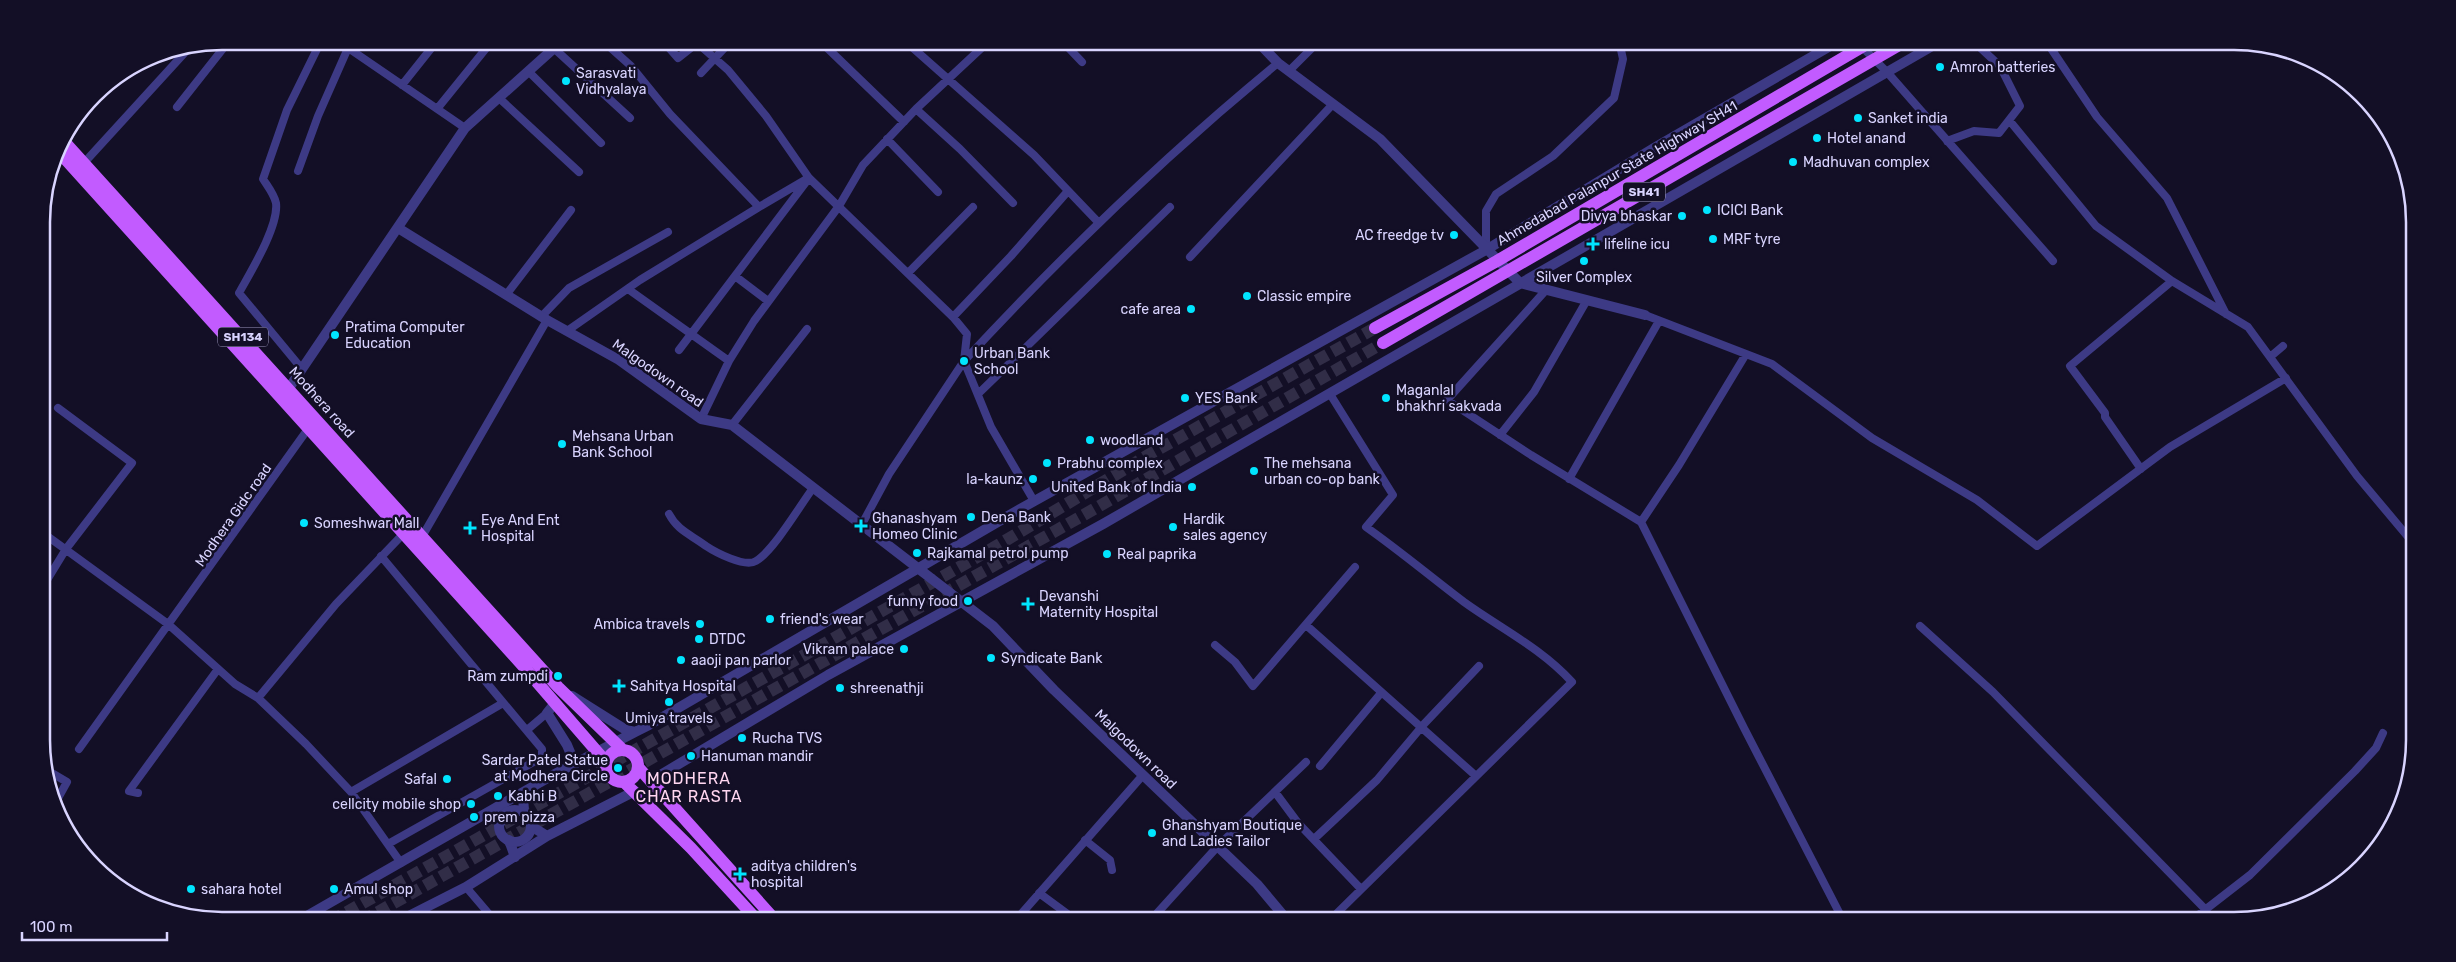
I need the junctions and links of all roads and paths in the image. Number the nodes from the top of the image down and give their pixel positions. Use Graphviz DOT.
graph roads {
  1 [pos="222,50"];
  2 [pos="317,50"];
  3 [pos="347,50"];
  4 [pos="351,50"];
  5 [pos="430,50"];
  6 [pos="485,50"];
  7 [pos="553,50"];
  8 [pos="555,50"];
  9 [pos="613,50"];
  10 [pos="671,50"];
  11 [pos="687,50"];
  12 [pos="705,50"];
  13 [pos="722,50"];
  14 [pos="829,50"];
  15 [pos="915,50"];
  16 [pos="978,50"];
  17 [pos="1071,50"];
  18 [pos="1266,50"];
  19 [pos="1310,50"];
  20 [pos="1621,50"];
  21 [pos="1823,50"];
  22 [pos="1851,50"];
  23 [pos="1868,50"];
  24 [pos="1891,50"];
  25 [pos="1925,50"];
  26 [pos="1983,50"];
  27 [pos="2052,50"];
  28 [pos="183,55"];
  29 [pos="714,58"];
  30 [pos="1874,60"];
  31 [pos="1082,62"];
  32 [pos="1278,62"];
  33 [pos="1290,71"];
  34 [pos="528,72"];
  35 [pos="1887,72"];
  36 [pos="701,73"];
  37 [pos="948,79"];
  38 [pos="402,85"];
  39 [pos="499,98"];
  40 [pos="1333,104"];
  41 [pos="177,107"];
  42 [pos="436,109"];
  43 [pos="916,109"];
  44 [pos="630,118"];
  45 [pos="2009,120"];
  46 [pos="904,122"];
  47 [pos="465,128"];
  48 [pos="887,139"];
  49 [pos="1947,141"];
  50 [pos="601,143"];
  51 [pos="68,146"];
  52 [pos="63,156"];
  53 [pos="83,164"];
  54 [pos="298,171"];
  55 [pos="579,172"];
  56 [pos="808,178"];
  57 [pos="1068,191"];
  58 [pos="938,192"];
  59 [pos="1014,203"];
  60 [pos="839,206"];
  61 [pos="759,207"];
  62 [pos="973,207"];
  63 [pos="1170,207"];
  64 [pos="571,210"];
  65 [pos="1098,222"];
  66 [pos="398,228"];
  67 [pos="668,232"];
  68 [pos="1486,250"];
  69 [pos="1190,257"];
  70 [pos="2053,260"];
  71 [pos="1497,261"];
  72 [pos="1506,271"];
  73 [pos="908,273"];
  74 [pos="735,276"];
  75 [pos="2172,281"];
  76 [pos="1520,283"];
  77 [pos="628,289"];
  78 [pos="1546,290"];
  79 [pos="506,294"];
  80 [pos="1587,300"];
  81 [pos="768,301"];
  82 [pos="2226,314"];
  83 [pos="1645,315"];
  84 [pos="953,317"];
  85 [pos="1367,317"];
  86 [pos="544,318"];
  87 [pos="1390,319"];
  88 [pos="1659,321"];
  89 [pos="1375,328"];
  90 [pos="807,329"];
  91 [pos="567,331"];
  92 [pos="691,334"];
  93 [pos="1398,334"];
  94 [pos="1383,343"];
  95 [pos="2283,346"];
  96 [pos="679,350"];
  97 [pos="1746,354"];
  98 [pos="1396,356"];
  99 [pos="2270,357"];
  100 [pos="729,361"];
  101 [pos="964,361"];
  102 [pos="302,369"];
  103 [pos="2286,378"];
  104 [pos="289,388"];
  105 [pos="978,394"];
  106 [pos="1330,394"];
  107 [pos="280,400"];
  108 [pos="58,408"];
  109 [pos="701,419"];
  110 [pos="312,424"];
  111 [pos="732,425"];
  112 [pos="1500,435"];
  113 [pos="2141,469"];
  114 [pos="1569,478"];
  115 [pos="813,488"];
  116 [pos="1034,501"];
  117 [pos="668,514"];
  118 [pos="1641,522"];
  119 [pos="412,524"];
  120 [pos="861,526"];
  121 [pos="402,534"];
  122 [pos="2406,534"];
  123 [pos="423,535"];
  124 [pos="50,538"];
  125 [pos="66,549"];
  126 [pos="381,556"];
  127 [pos="1355,566"];
  128 [pos="916,569"];
  129 [pos="50,575"];
  130 [pos="962,601"];
  131 [pos="168,624"];
  132 [pos="1306,625"];
  133 [pos="1920,626"];
  134 [pos="1215,645"];
  135 [pos="1479,666"];
  136 [pos="218,669"];
  137 [pos="558,687"];
  138 [pos="1381,692"];
  139 [pos="258,698"];
  140 [pos="503,703"];
  141 [pos="555,703"];
  142 [pos="547,713"];
  143 [pos="1421,728"];
  144 [pos="527,730"];
  145 [pos="635,732"];
  146 [pos="2383,733"];
  147 [pos="619,746"];
  148 [pos="79,749"];
  149 [pos="602,757"];
  150 [pos="1306,762"];
  151 [pos="575,764"];
  152 [pos="1320,766"];
  153 [pos="638,767"];
  154 [pos="53,774"];
  155 [pos="1143,775"];
  156 [pos="1476,776"];
  157 [pos="652,780"];
  158 [pos="630,787"];
  159 [pos="350,792"];
  160 [pos="1275,792"];
  161 [pos="138,793"];
  162 [pos="523,793"];
  163 [pos="59,796"];
  164 [pos="524,813"];
  165 [pos="487,814"];
  166 [pos="500,823"];
  167 [pos="531,826"];
  168 [pos="547,836"];
  169 [pos="1314,839"];
  170 [pos="510,840"];
  171 [pos="1085,840"];
  172 [pos="388,844"];
  173 [pos="1218,846"];
  174 [pos="515,857"];
  175 [pos="401,863"];
  176 [pos="1112,870"];
  177 [pos="466,887"];
  178 [pos="1361,889"];
  179 [pos="1039,893"];
  180 [pos="2205,909"];
  181 [pos="314,912"];
  182 [pos="417,912"];
  183 [pos="487,912"];
  184 [pos="749,912"];
  185 [pos="765,912"];
  186 [pos="1022,912"];
  187 [pos="1065,912"];
  188 [pos="1158,912"];
  189 [pos="1281,912"];
  190 [pos="1337,912"];
  191 [pos="1839,912"];
  192 [pos="2201,912"];
  1 -- 41 [label="street"];
  2 -- 102 [label="street"];
  3 -- 54 [label="street"];
  4 -- 38 [label="street"];
  5 -- 38 [label="street"];
  6 -- 42 [label="street"];
  7 -- 34 [label="street"];
  8 -- 44 [label="street"];
  9 -- 61 [label="street"];
  10 -- 11 [label="street"];
  12 -- 29 [label="street"];
  13 -- 29 [label="street"];
  14 -- 46 [label="street"];
  15 -- 37 [label="street"];
  16 -- 37 [label="street"];
  17 -- 31 [label="street"];
  18 -- 32 [label="street"];
  19 -- 33 [label="street"];
  20 -- 68 [label="street"];
  21 -- 68 [label="street"];
  22 -- 71 [label="main road, Ahmedabad Palanpur State Highway SH41 / SH41"];
  23 -- 30 [label="street"];
  24 -- 30 [label="main road, SH41"];
  25 -- 35 [label="street"];
  26 -- 45 [label="street"];
  27 -- 82 [label="street"];
  28 -- 53 [label="street"];
  29 -- 36 [label="street"];
  29 -- 56 [label="street"];
  30 -- 35 [label="street"];
  30 -- 72 [label="main road, SH41"];
  32 -- 33 [label="street"];
  32 -- 65 [label="street"];
  33 -- 40 [label="street"];
  34 -- 39 [label="street"];
  34 -- 50 [label="street"];
  35 -- 49 [label="street"];
  35 -- 76 [label="street"];
  37 -- 43 [label="street"];
  37 -- 57 [label="street"];
  38 -- 42 [label="street"];
  39 -- 47 [label="street"];
  39 -- 55 [label="street"];
  40 -- 68 [label="street"];
  40 -- 69 [label="street"];
  42 -- 47 [label="street"];
  43 -- 46 [label="street"];
  43 -- 59 [label="street"];
  45 -- 49 [label="street"];
  45 -- 75 [label="street"];
  46 -- 48 [label="street"];
  47 -- 66 [label="street"];
  48 -- 58 [label="street"];
  48 -- 60 [label="street"];
  49 -- 70 [label="street"];
  51 -- 53 [label="main road, Modhera road / SH134"];
  52 -- 107 [label="main road"];
  53 -- 104 [label="main road, Modhera road / SH134"];
  56 -- 60 [label="street"];
  56 -- 61 [label="street"];
  56 -- 74 [label="street"];
  57 -- 65 [label="street"];
  57 -- 84 [label="street"];
  60 -- 73 [label="street"];
  60 -- 81 [label="street"];
  61 -- 77 [label="street"];
  62 -- 73 [label="street"];
  63 -- 105 [label="street"];
  64 -- 79 [label="street"];
  65 -- 101 [label="street"];
  66 -- 79 [label="street, Malgodown road"];
  66 -- 102 [label="street"];
  67 -- 86 [label="street"];
  68 -- 71 [label="street"];
  68 -- 85 [label="street"];
  71 -- 72 [label="street"];
  71 -- 87 [label="main road, Ahmedabad Palanpur State Highway SH41 / SH41"];
  72 -- 76 [label="street"];
  72 -- 93 [label="main road, SH41"];
  73 -- 84 [label="street"];
  74 -- 81 [label="street"];
  74 -- 92 [label="street"];
  75 -- 82 [label="street"];
  75 -- 113 [label="street"];
  76 -- 78 [label="street"];
  76 -- 98 [label="street"];
  77 -- 91 [label="street"];
  77 -- 92 [label="street"];
  78 -- 80 [label="street"];
  78 -- 112 [label="street"];
  79 -- 86 [label="street, Malgodown road"];
  80 -- 83 [label="street"];
  80 -- 112 [label="street"];
  81 -- 100 [label="street"];
  82 -- 99 [label="street"];
  83 -- 88 [label="street"];
  84 -- 101 [label="street"];
  85 -- 87 [label="street"];
  85 -- 116 [label="street"];
  86 -- 91 [label="street, Malgodown road"];
  86 -- 123 [label="street"];
  87 -- 89 [label="main road, Ahmedabad Palanpur State Highway SH41 / SH41"];
  88 -- 97 [label="street"];
  88 -- 114 [label="street"];
  90 -- 111 [label="street"];
  91 -- 109 [label="street, Malgodown road"];
  92 -- 96 [label="street"];
  92 -- 100 [label="street"];
  93 -- 94 [label="main road, SH41"];
  93 -- 98 [label="street"];
  95 -- 99 [label="street"];
  97 -- 113 [label="street"];
  97 -- 118 [label="street"];
  98 -- 106 [label="street"];
  99 -- 103 [label="street"];
  100 -- 109 [label="street"];
  101 -- 105 [label="street"];
  101 -- 120 [label="street"];
  102 -- 104 [label="street"];
  103 -- 113 [label="street"];
  103 -- 122 [label="street"];
  104 -- 107 [label="street"];
  104 -- 110 [label="main road, Modhera road / SH134"];
  105 -- 116 [label="street"];
  106 -- 130 [label="street"];
  106 -- 156 [label="street"];
  107 -- 110 [label="main road"];
  108 -- 125 [label="street"];
  109 -- 111 [label="street, Malgodown road"];
  110 -- 119 [label="main road, Modhera road / SH134"];
  110 -- 121 [label="main road"];
  110 -- 131 [label="street, Modhera Gidc road"];
  111 -- 115 [label="street, Malgodown road"];
  112 -- 114 [label="street"];
  114 -- 118 [label="street"];
  115 -- 117 [label="street"];
  115 -- 120 [label="street, Malgodown road"];
  116 -- 128 [label="street"];
  118 -- 191 [label="street"];
  119 -- 121 [label="street"];
  119 -- 123 [label="main road, Modhera road / SH134"];
  120 -- 128 [label="street, Malgodown road"];
  121 -- 126 [label="street"];
  121 -- 141 [label="main road"];
  123 -- 137 [label="main road, Modhera road / SH134"];
  124 -- 125 [label="street"];
  125 -- 129 [label="street"];
  125 -- 131 [label="street"];
  126 -- 139 [label="street"];
  126 -- 140 [label="street"];
  127 -- 132 [label="street"];
  128 -- 130 [label="street, Malgodown road"];
  128 -- 145 [label="street"];
  130 -- 155 [label="street, Malgodown road"];
  130 -- 157 [label="street"];
  131 -- 136 [label="street"];
  131 -- 148 [label="street, Modhera Gidc road"];
  132 -- 134 [label="street"];
  132 -- 138 [label="street"];
  133 -- 180 [label="street"];
  135 -- 143 [label="street"];
  136 -- 139 [label="street"];
  136 -- 161 [label="street"];
  137 -- 145 [label="street"];
  137 -- 147 [label="main road, Modhera road"];
  138 -- 143 [label="street"];
  138 -- 152 [label="street"];
  139 -- 159 [label="street"];
  140 -- 144 [label="street"];
  140 -- 159 [label="street"];
  141 -- 142 [label="street"];
  141 -- 149 [label="main road"];
  142 -- 144 [label="street"];
  142 -- 151 [label="street"];
  143 -- 156 [label="street"];
  143 -- 169 [label="street"];
  144 -- 172 [label="street"];
  145 -- 147 [label="street"];
  146 -- 180 [label="street"];
  147 -- 149 [label="main road"];
  147 -- 153 [label="main road, Modhera road"];
  149 -- 151 [label="street"];
  149 -- 158 [label="main road"];
  150 -- 160 [label="street"];
  151 -- 162 [label="street"];
  153 -- 157 [label="main road"];
  153 -- 158 [label="main road"];
  154 -- 163 [label="street"];
  155 -- 171 [label="street"];
  155 -- 173 [label="street, Malgodown road"];
  156 -- 178 [label="street"];
  157 -- 185 [label="main road"];
  158 -- 168 [label="street"];
  158 -- 184 [label="main road"];
  159 -- 172 [label="street"];
  160 -- 169 [label="street"];
  160 -- 173 [label="street"];
  162 -- 164 [label="street"];
  162 -- 165 [label="street"];
  164 -- 166 [label="street, bridge"];
  164 -- 167 [label="street, bridge"];
  165 -- 166 [label="street"];
  165 -- 175 [label="street"];
  166 -- 170 [label="street, bridge"];
  167 -- 168 [label="street"];
  167 -- 170 [label="street, bridge"];
  168 -- 174 [label="street"];
  169 -- 178 [label="street"];
  170 -- 174 [label="street"];
  171 -- 176 [label="street"];
  171 -- 179 [label="street"];
  172 -- 175 [label="street"];
  173 -- 188 [label="street"];
  173 -- 189 [label="street, Malgodown road"];
  174 -- 177 [label="street"];
  175 -- 181 [label="street"];
  177 -- 182 [label="street"];
  177 -- 183 [label="street"];
  178 -- 190 [label="street"];
  179 -- 186 [label="street"];
  179 -- 187 [label="street"];
  180 -- 192 [label="street"];
}
